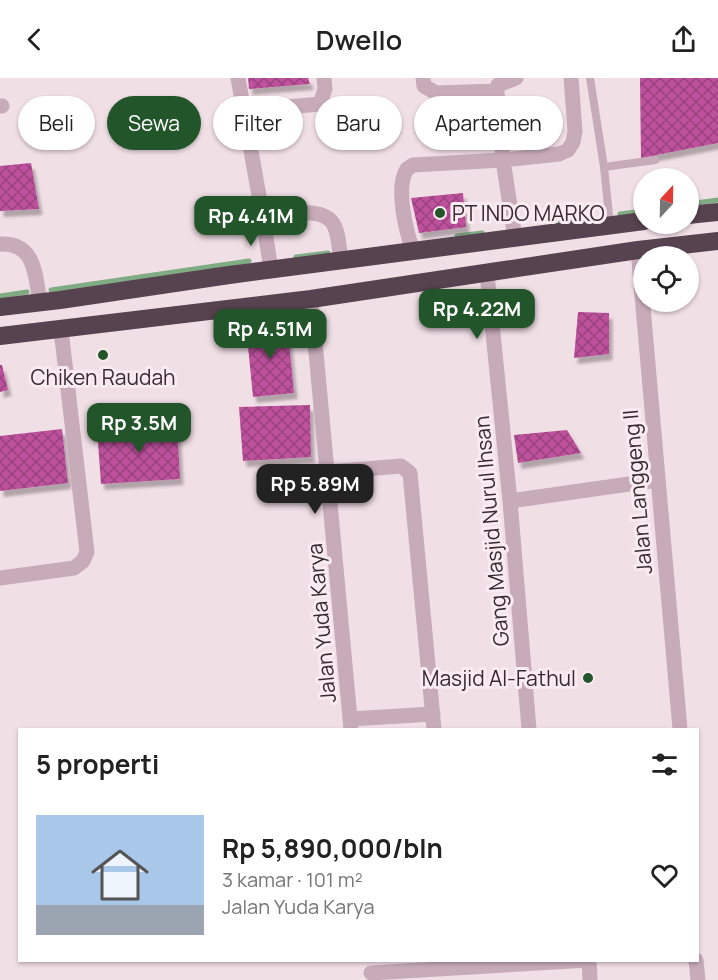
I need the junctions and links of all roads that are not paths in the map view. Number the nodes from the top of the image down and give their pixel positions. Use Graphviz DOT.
graph roads {
  1 [pos="238,78"];
  2 [pos="324,78"];
  3 [pos="423,78"];
  4 [pos="516,78"];
  5 [pos="571,78"];
  6 [pos="590,78"];
  7 [pos="497,91"];
  8 [pos="241,96"];
  9 [pos="303,106"];
  10 [pos="251,150"];
  11 [pos="503,160"];
  12 [pos="655,160"];
  13 [pos="604,167"];
  14 [pos="718,212"];
  15 [pos="699,214"];
  16 [pos="262,218"];
  17 [pos="633,222"];
  18 [pos="610,225"];
  19 [pos="514,238"];
  20 [pos="718,242"];
  21 [pos="0,244"];
  22 [pos="678,246"];
  23 [pos="412,251"];
  24 [pos="633,251"];
  25 [pos="341,260"];
  26 [pos="271,270"];
  27 [pos="487,274"];
  28 [pos="311,299"];
  29 [pos="40,302"];
  30 [pos="0,307"];
  31 [pos="643,312"];
  32 [pos="61,330"];
  33 [pos="0,336"];
  34 [pos="328,472"];
  35 [pos="657,480"];
  36 [pos="510,501"];
  37 [pos="0,578"];
  38 [pos="433,722"];
  39 [pos="351,724"];
  40 [pos="529,728"];
  41 [pos="680,728"];
  42 [pos="559,962"];
  43 [pos="589,962"];
  44 [pos="696,962"];
  45 [pos="454,969"];
  46 [pos="370,971"];
  47 [pos="590,980"];
  48 [pos="698,980"];
  1 -- 8 [label="street"];
  2 -- 9 [label="street"];
  3 -- 7 [label="street"];
  4 -- 7 [label="street"];
  5 -- 11 [label="street"];
  6 -- 13 [label="lane"];
  7 -- 11 [label="street"];
  10 -- 16 [label="street"];
  11 -- 19 [label="street"];
  11 -- 23 [label="street"];
  12 -- 13 [label="lane"];
  13 -- 18 [label="lane"];
  14 -- 15 [label="highway"];
  16 -- 25 [label="street"];
  16 -- 26 [label="street"];
  17 -- 18 [label="highway"];
  18 -- 19 [label="highway"];
  19 -- 23 [label="highway"];
  20 -- 22 [label="highway"];
  21 -- 29 [label="street"];
  23 -- 25 [label="highway"];
  24 -- 27 [label="highway"];
  25 -- 26 [label="highway"];
  26 -- 29 [label="highway"];
  27 -- 28 [label="highway"];
  27 -- 36 [label="street, Gang Masjid Nurul Ihsan"];
  28 -- 32 [label="highway"];
  28 -- 34 [label="street, Jalan Yuda Karya"];
  29 -- 30 [label="highway"];
  31 -- 35 [label="street, Jalan Langgeng II"];
  32 -- 33 [label="highway"];
  32 -- 37 [label="street"];
  34 -- 38 [label="street"];
  34 -- 39 [label="street, Jalan Yuda Karya"];
  35 -- 36 [label="street"];
  35 -- 41 [label="street, Jalan Langgeng II"];
  36 -- 40 [label="street, Gang Masjid Nurul Ihsan"];
  38 -- 39 [label="street"];
  42 -- 45 [label="street"];
  43 -- 47 [label="street"];
  44 -- 48 [label="street"];
  45 -- 46 [label="street"];
}
